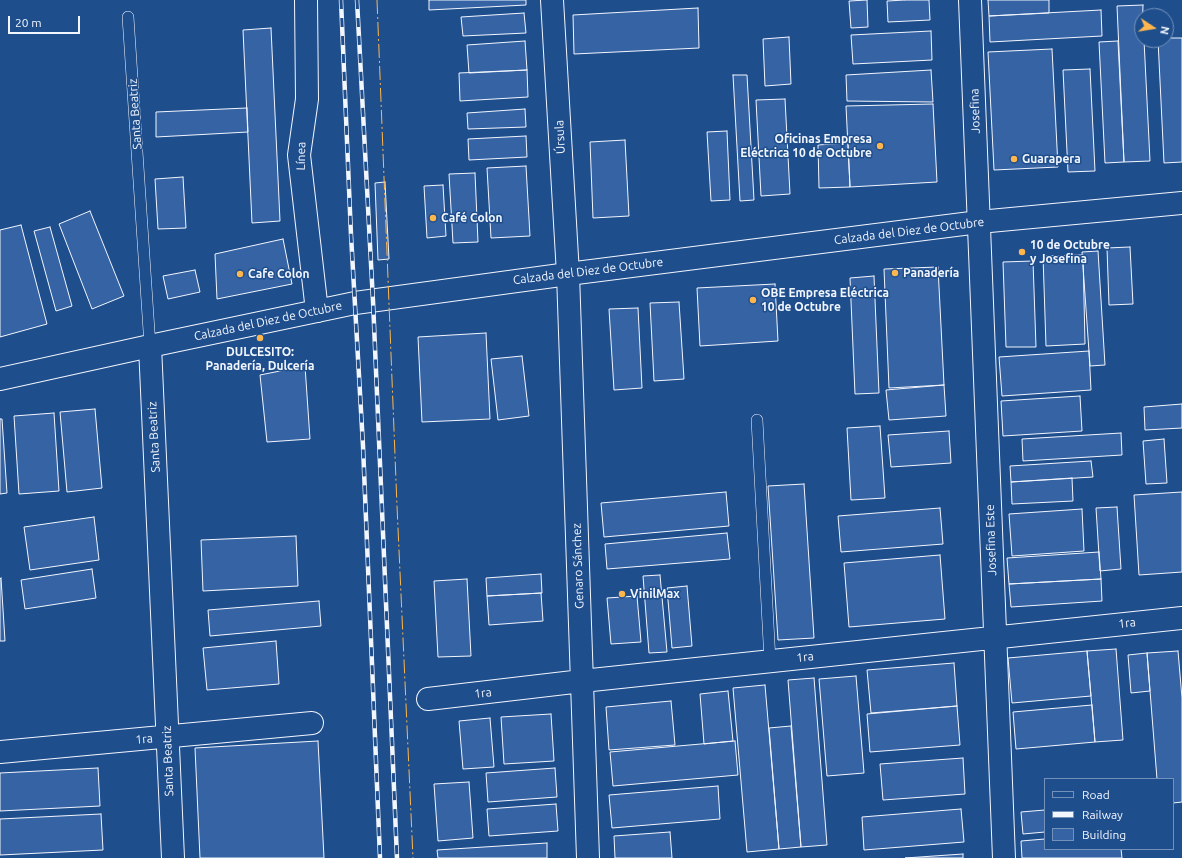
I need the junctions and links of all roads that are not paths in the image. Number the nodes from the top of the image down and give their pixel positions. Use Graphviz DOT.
graph roads {
  1 [pos="306,0"];
  2 [pos="552,0"];
  3 [pos="970,0"];
  4 [pos="128,17"];
  5 [pos="1182,203"];
  6 [pos="979,222"];
  7 [pos="568,274"];
  8 [pos="317,311"];
  9 [pos="150,346"];
  10 [pos="0,379"];
  11 [pos="757,420"];
  12 [pos="1182,618"];
  13 [pos="995,637"];
  14 [pos="770,661"];
  15 [pos="582,681"];
  16 [pos="428,699"];
  17 [pos="312,723"];
  18 [pos="167,737"];
  19 [pos="0,752"];
  20 [pos="173,858"];
  21 [pos="588,858"];
  22 [pos="1004,858"];
  1 -- 8 [label="street, Línea"];
  2 -- 7 [label="street, Úrsula"];
  3 -- 6 [label="street, Josefina"];
  4 -- 9 [label="lane, Santa Beatriz"];
  5 -- 6 [label="street, Calzada del Diez de Octubre"];
  6 -- 7 [label="street, Calzada del Diez de Octubre"];
  6 -- 13 [label="street, Josefina Este"];
  7 -- 8 [label="street, Calzada del Diez de Octubre"];
  7 -- 15 [label="street, Genaro Sánchez"];
  8 -- 9 [label="street, Calzada del Diez de Octubre"];
  9 -- 10 [label="street, Calzada del Diez de Octubre"];
  9 -- 18 [label="street, Santa Beatriz"];
  11 -- 14 [label="lane"];
  12 -- 13 [label="street, 1ra"];
  13 -- 14 [label="street, 1ra"];
  13 -- 22 [label="street, Josefina Este"];
  14 -- 15 [label="street, 1ra"];
  15 -- 16 [label="street, 1ra"];
  15 -- 21 [label="street, Genaro Sánchez"];
  17 -- 18 [label="street, 1ra"];
  18 -- 19 [label="street, 1ra"];
  18 -- 20 [label="street, Santa Beatriz"];
}
